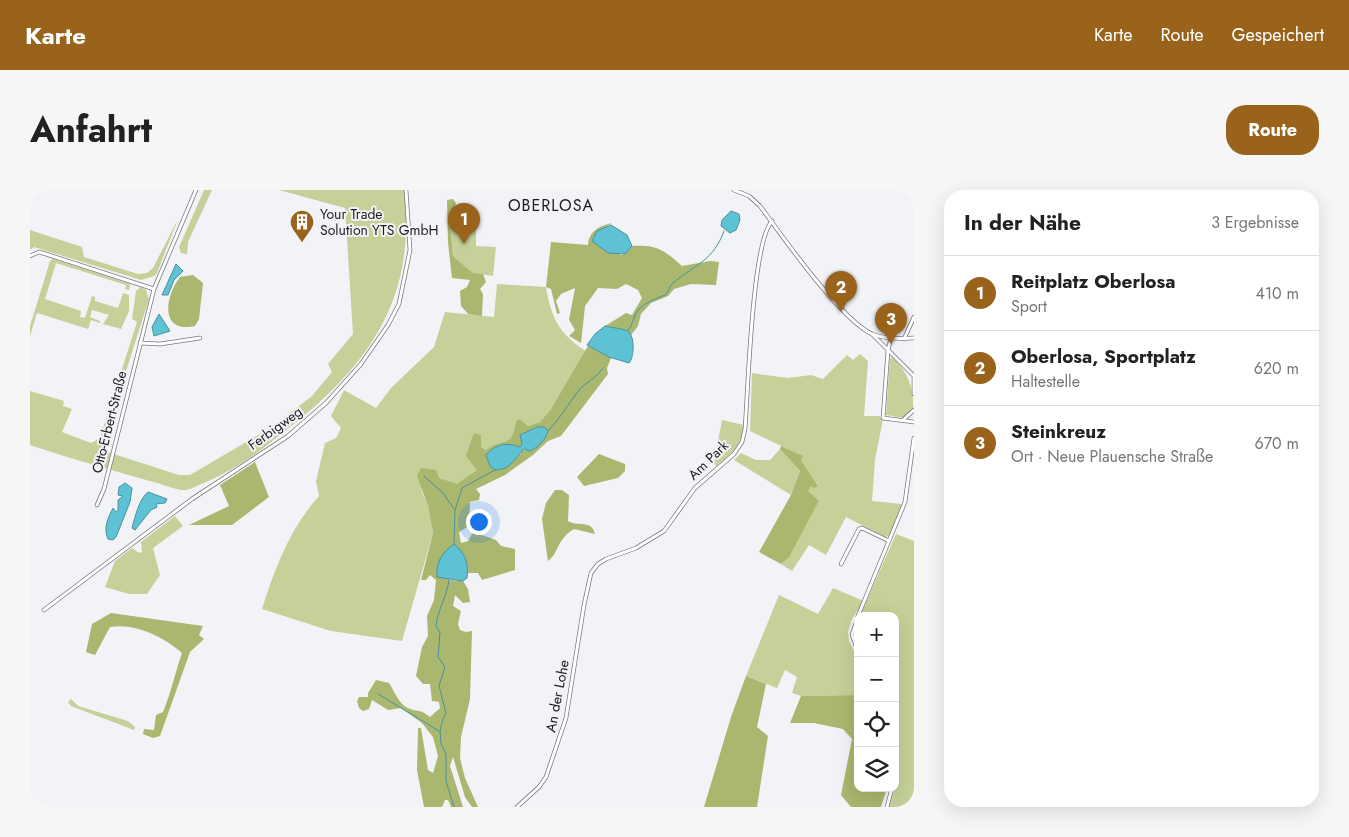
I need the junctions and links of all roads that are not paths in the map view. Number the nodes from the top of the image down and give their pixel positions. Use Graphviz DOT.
graph roads {
  1 [pos="196,190"];
  2 [pos="406,190"];
  3 [pos="734,190"];
  4 [pos="772,221"];
  5 [pos="30,256"];
  6 [pos="154,289"];
  7 [pos="914,317"];
  8 [pos="871,334"];
  9 [pos="200,338"];
  10 [pos="891,338"];
  11 [pos="914,338"];
  12 [pos="904,339"];
  13 [pos="140,343"];
  14 [pos="888,350"];
  15 [pos="914,376"];
  16 [pos="914,394"];
  17 [pos="914,410"];
  18 [pos="903,420"];
  19 [pos="914,422"];
  20 [pos="914,438"];
  21 [pos="97,505"];
  22 [pos="889,541"];
  23 [pos="841,564"];
  24 [pos="584,605"];
  25 [pos="44,610"];
  26 [pos="860,612"];
  27 [pos="891,792"];
  28 [pos="517,807"];
  29 [pos="887,807"];
  1 -- 6 [label="street, Otto-Erbert-Straße"];
  2 -- 25 [label="street, Ferbigweg"];
  3 -- 4 [label="street"];
  4 -- 8 [label="street"];
  4 -- 24 [label="street, Am Park"];
  5 -- 6 [label="street"];
  6 -- 13 [label="street, Otto-Erbert-Straße"];
  7 -- 12 [label="street"];
  8 -- 10 [label="street"];
  8 -- 14 [label="street"];
  9 -- 13 [label="street"];
  10 -- 12 [label="street"];
  10 -- 14 [label="street"];
  11 -- 12 [label="street"];
  13 -- 21 [label="street, Otto-Erbert-Straße"];
  14 -- 15 [label="street"];
  14 -- 18 [label="street"];
  15 -- 16 [label="street"];
  17 -- 18 [label="street"];
  18 -- 19 [label="street"];
  20 -- 22 [label="street"];
  22 -- 23 [label="street"];
  22 -- 26 [label="street"];
  24 -- 28 [label="street, An der Lohe"];
  27 -- 29 [label="street"];
}
